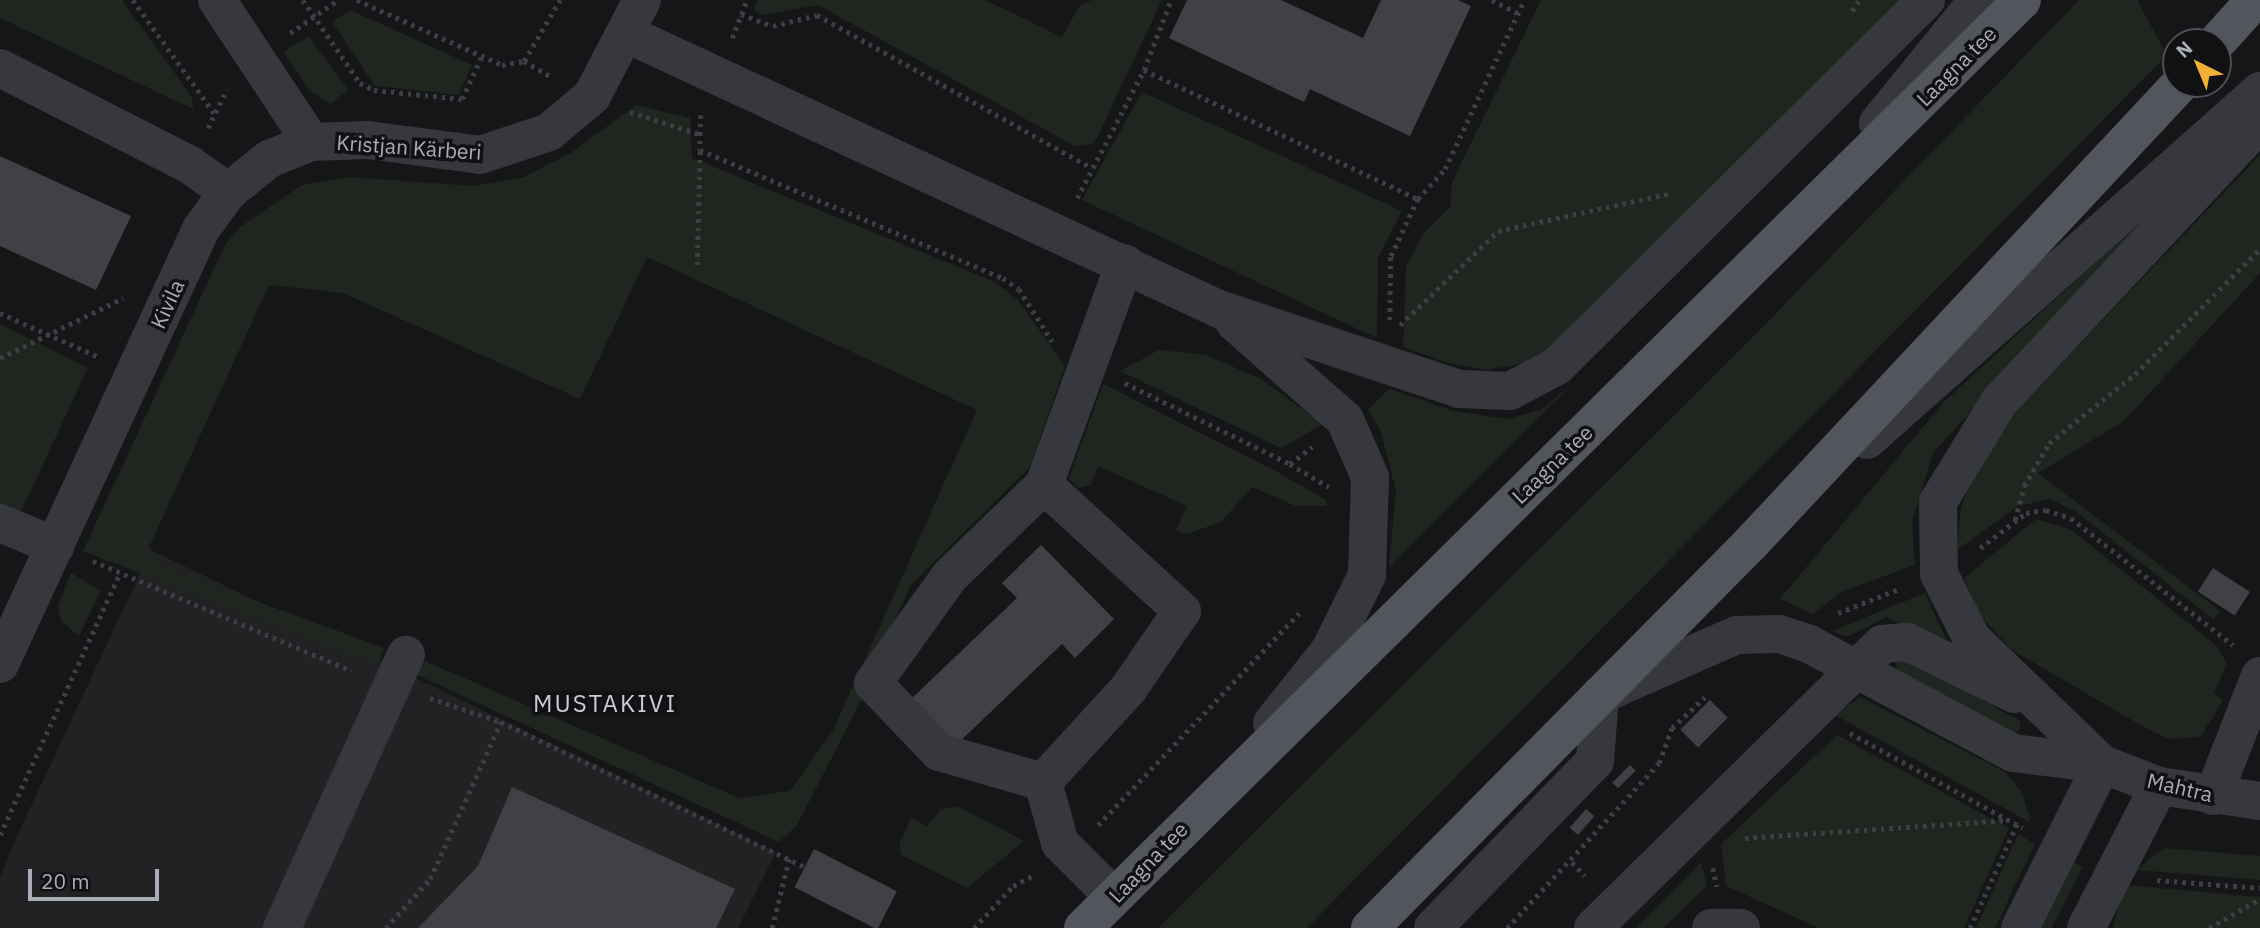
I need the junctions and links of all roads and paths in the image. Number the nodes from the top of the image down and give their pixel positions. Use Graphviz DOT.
graph roads {
  1 [pos="133,0"];
  2 [pos="217,0"];
  3 [pos="303,0"];
  4 [pos="357,0"];
  5 [pos="560,0"];
  6 [pos="1171,0"];
  7 [pos="1493,0"];
  8 [pos="1524,0"];
  9 [pos="1859,0"];
  10 [pos="1926,0"];
  11 [pos="1978,0"];
  12 [pos="2022,0"];
  13 [pos="2255,0"];
  14 [pos="1518,13"];
  15 [pos="741,15"];
  16 [pos="634,17"];
  17 [pos="1846,21"];
  18 [pos="2230,28"];
  19 [pos="482,56"];
  20 [pos="0,68"];
  21 [pos="2260,91"];
  22 [pos="2167,98"];
  23 [pos="215,114"];
  24 [pos="2260,124"];
  25 [pos="311,142"];
  26 [pos="700,150"];
  27 [pos="1093,168"];
  28 [pos="1680,184"];
  29 [pos="228,192"];
  30 [pos="1418,199"];
  31 [pos="1791,231"];
  32 [pos="1059,232"];
  33 [pos="2260,249"];
  34 [pos="1125,262"];
  35 [pos="697,265"];
  36 [pos="130,295"];
  37 [pos="1219,309"];
  38 [pos="0,313"];
  39 [pos="1391,334"];
  40 [pos="48,335"];
  41 [pos="0,358"];
  42 [pos="101,358"];
  43 [pos="1290,464"];
  44 [pos="1044,485"];
  45 [pos="1335,495"];
  46 [pos="2015,521"];
  47 [pos="0,523"];
  48 [pos="1751,543"];
  49 [pos="55,546"];
  50 [pos="120,573"];
  51 [pos="1939,574"];
  52 [pos="1306,605"];
  53 [pos="2230,642"];
  54 [pos="1809,645"];
  55 [pos="405,654"];
  56 [pos="0,664"];
  57 [pos="1852,671"];
  58 [pos="2260,676"];
  59 [pos="1600,695"];
  60 [pos="2051,712"];
  61 [pos="501,722"];
  62 [pos="2102,764"];
  63 [pos="1227,781"];
  64 [pos="1043,782"];
  65 [pos="2159,786"];
  66 [pos="2213,796"];
  67 [pos="2260,801"];
  68 [pos="2009,820"];
  69 [pos="2017,824"];
  70 [pos="0,835"];
  71 [pos="1732,836"];
  72 [pos="766,849"];
  73 [pos="1070,854"];
  74 [pos="789,859"];
  75 [pos="2146,879"];
  76 [pos="2260,888"];
  77 [pos="1114,897"];
  78 [pos="2260,899"];
  79 [pos="877,902"];
  80 [pos="282,928"];
  81 [pos="386,928"];
  82 [pos="772,928"];
  83 [pos="974,928"];
  84 [pos="1083,928"];
  85 [pos="1370,928"];
  86 [pos="1433,928"];
  87 [pos="1592,928"];
  88 [pos="1711,928"];
  89 [pos="1741,928"];
  90 [pos="1970,928"];
  91 [pos="2020,928"];
  92 [pos="2086,928"];
  93 [pos="2209,928"];
  1 -- 23 [label="path"];
  2 -- 25 [label="street"];
  3 -- 19 [label="path"];
  4 -- 19 [label="path"];
  5 -- 19 [label="path"];
  6 -- 27 [label="path"];
  7 -- 14 [label="path"];
  8 -- 14 [label="path"];
  9 -- 17 [label="path"];
  10 -- 37 [label="street"];
  11 -- 31 [label="street"];
  12 -- 31 [label="main road, Laagna tee"];
  13 -- 18 [label="main road"];
  14 -- 30 [label="path"];
  15 -- 27 [label="path"];
  16 -- 25 [label="street, Kristjan Kärberi"];
  16 -- 32 [label="street"];
  20 -- 29 [label="street"];
  21 -- 48 [label="street"];
  22 -- 48 [label="main road"];
  24 -- 51 [label="street"];
  25 -- 29 [label="street, Kivila"];
  26 -- 35 [label="path"];
  27 -- 32 [label="path"];
  28 -- 39 [label="path"];
  29 -- 49 [label="street, Kivila"];
  31 -- 63 [label="main road, Laagna tee"];
  32 -- 34 [label="street"];
  33 -- 46 [label="path"];
  34 -- 37 [label="street"];
  34 -- 44 [label="street"];
  36 -- 40 [label="path"];
  37 -- 63 [label="street"];
  38 -- 40 [label="path"];
  40 -- 41 [label="path"];
  40 -- 42 [label="path"];
  43 -- 45 [label="path"];
  44 -- 64 [label="street"];
  44 -- 64 [label="street"];
  46 -- 51 [label="path"];
  46 -- 53 [label="path"];
  47 -- 49 [label="street"];
  48 -- 59 [label="main road"];
  49 -- 56 [label="street, Kivila"];
  50 -- 70 [label="path"];
  51 -- 54 [label="path"];
  51 -- 60 [label="street"];
  52 -- 73 [label="path"];
  54 -- 57 [label="street"];
  54 -- 59 [label="street"];
  55 -- 80 [label="street"];
  57 -- 60 [label="street"];
  57 -- 62 [label="street"];
  57 -- 87 [label="street"];
  58 -- 66 [label="street"];
  59 -- 85 [label="main road"];
  59 -- 86 [label="street"];
  60 -- 62 [label="street"];
  61 -- 81 [label="path"];
  62 -- 65 [label="street, Mahtra"];
  62 -- 91 [label="street"];
  63 -- 77 [label="main road, Laagna tee"];
  64 -- 73 [label="street"];
  65 -- 66 [label="street, Mahtra"];
  65 -- 92 [label="street"];
  66 -- 67 [label="street, Mahtra"];
  68 -- 71 [label="path"];
  69 -- 90 [label="path"];
  72 -- 74 [label="path"];
  73 -- 77 [label="street"];
  73 -- 83 [label="path"];
  74 -- 79 [label="path"];
  74 -- 82 [label="path"];
  75 -- 76 [label="path"];
  77 -- 84 [label="main road, Laagna tee"];
  78 -- 93 [label="path"];
  88 -- 89 [label="street"];
}
